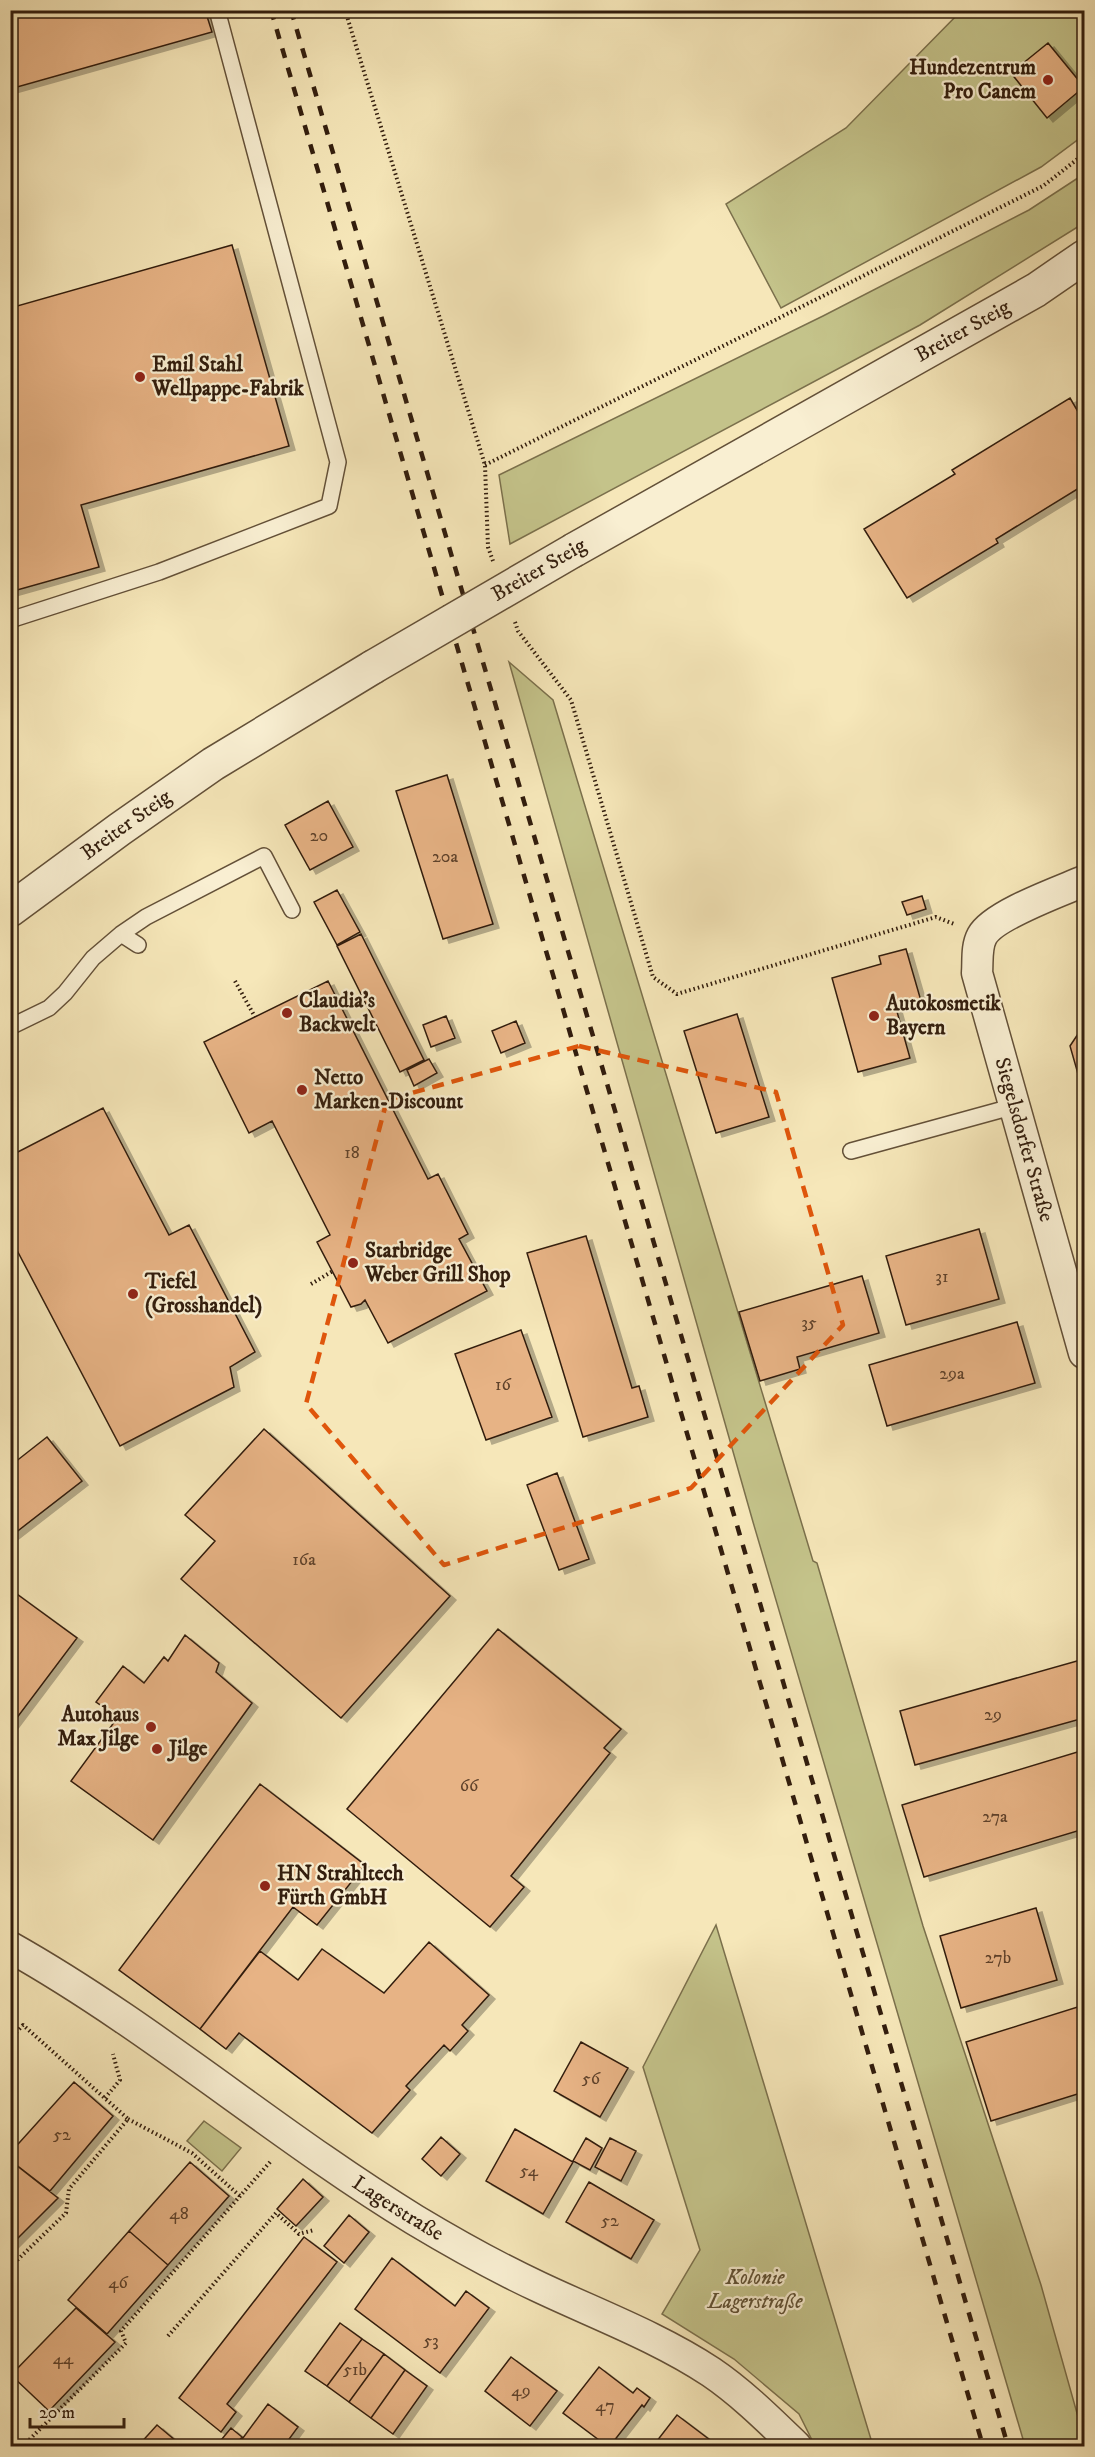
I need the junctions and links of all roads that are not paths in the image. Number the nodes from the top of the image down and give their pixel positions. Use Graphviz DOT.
graph roads {
  1 [pos="217,10"];
  2 [pos="1084,257"];
  3 [pos="10,620"];
  4 [pos="1084,881"];
  5 [pos="10,910"];
  6 [pos="292,910"];
  7 [pos="121,934"];
  8 [pos="138,945"];
  9 [pos="10,1027"];
  10 [pos="1015,1106"];
  11 [pos="851,1151"];
  12 [pos="1084,1353"];
  13 [pos="10,1947"];
  14 [pos="796,2446"];
  1 -- 3 [label="lane"];
  2 -- 5 [label="street, Breiter Steig, bridge"];
  4 -- 10 [label="street, Siegelsdorfer Straße"];
  6 -- 7 [label="lane"];
  7 -- 8 [label="lane"];
  7 -- 9 [label="lane"];
  10 -- 11 [label="lane"];
  10 -- 12 [label="street, Siegelsdorfer Straße"];
  13 -- 14 [label="street, Lagerstraße"];
}
